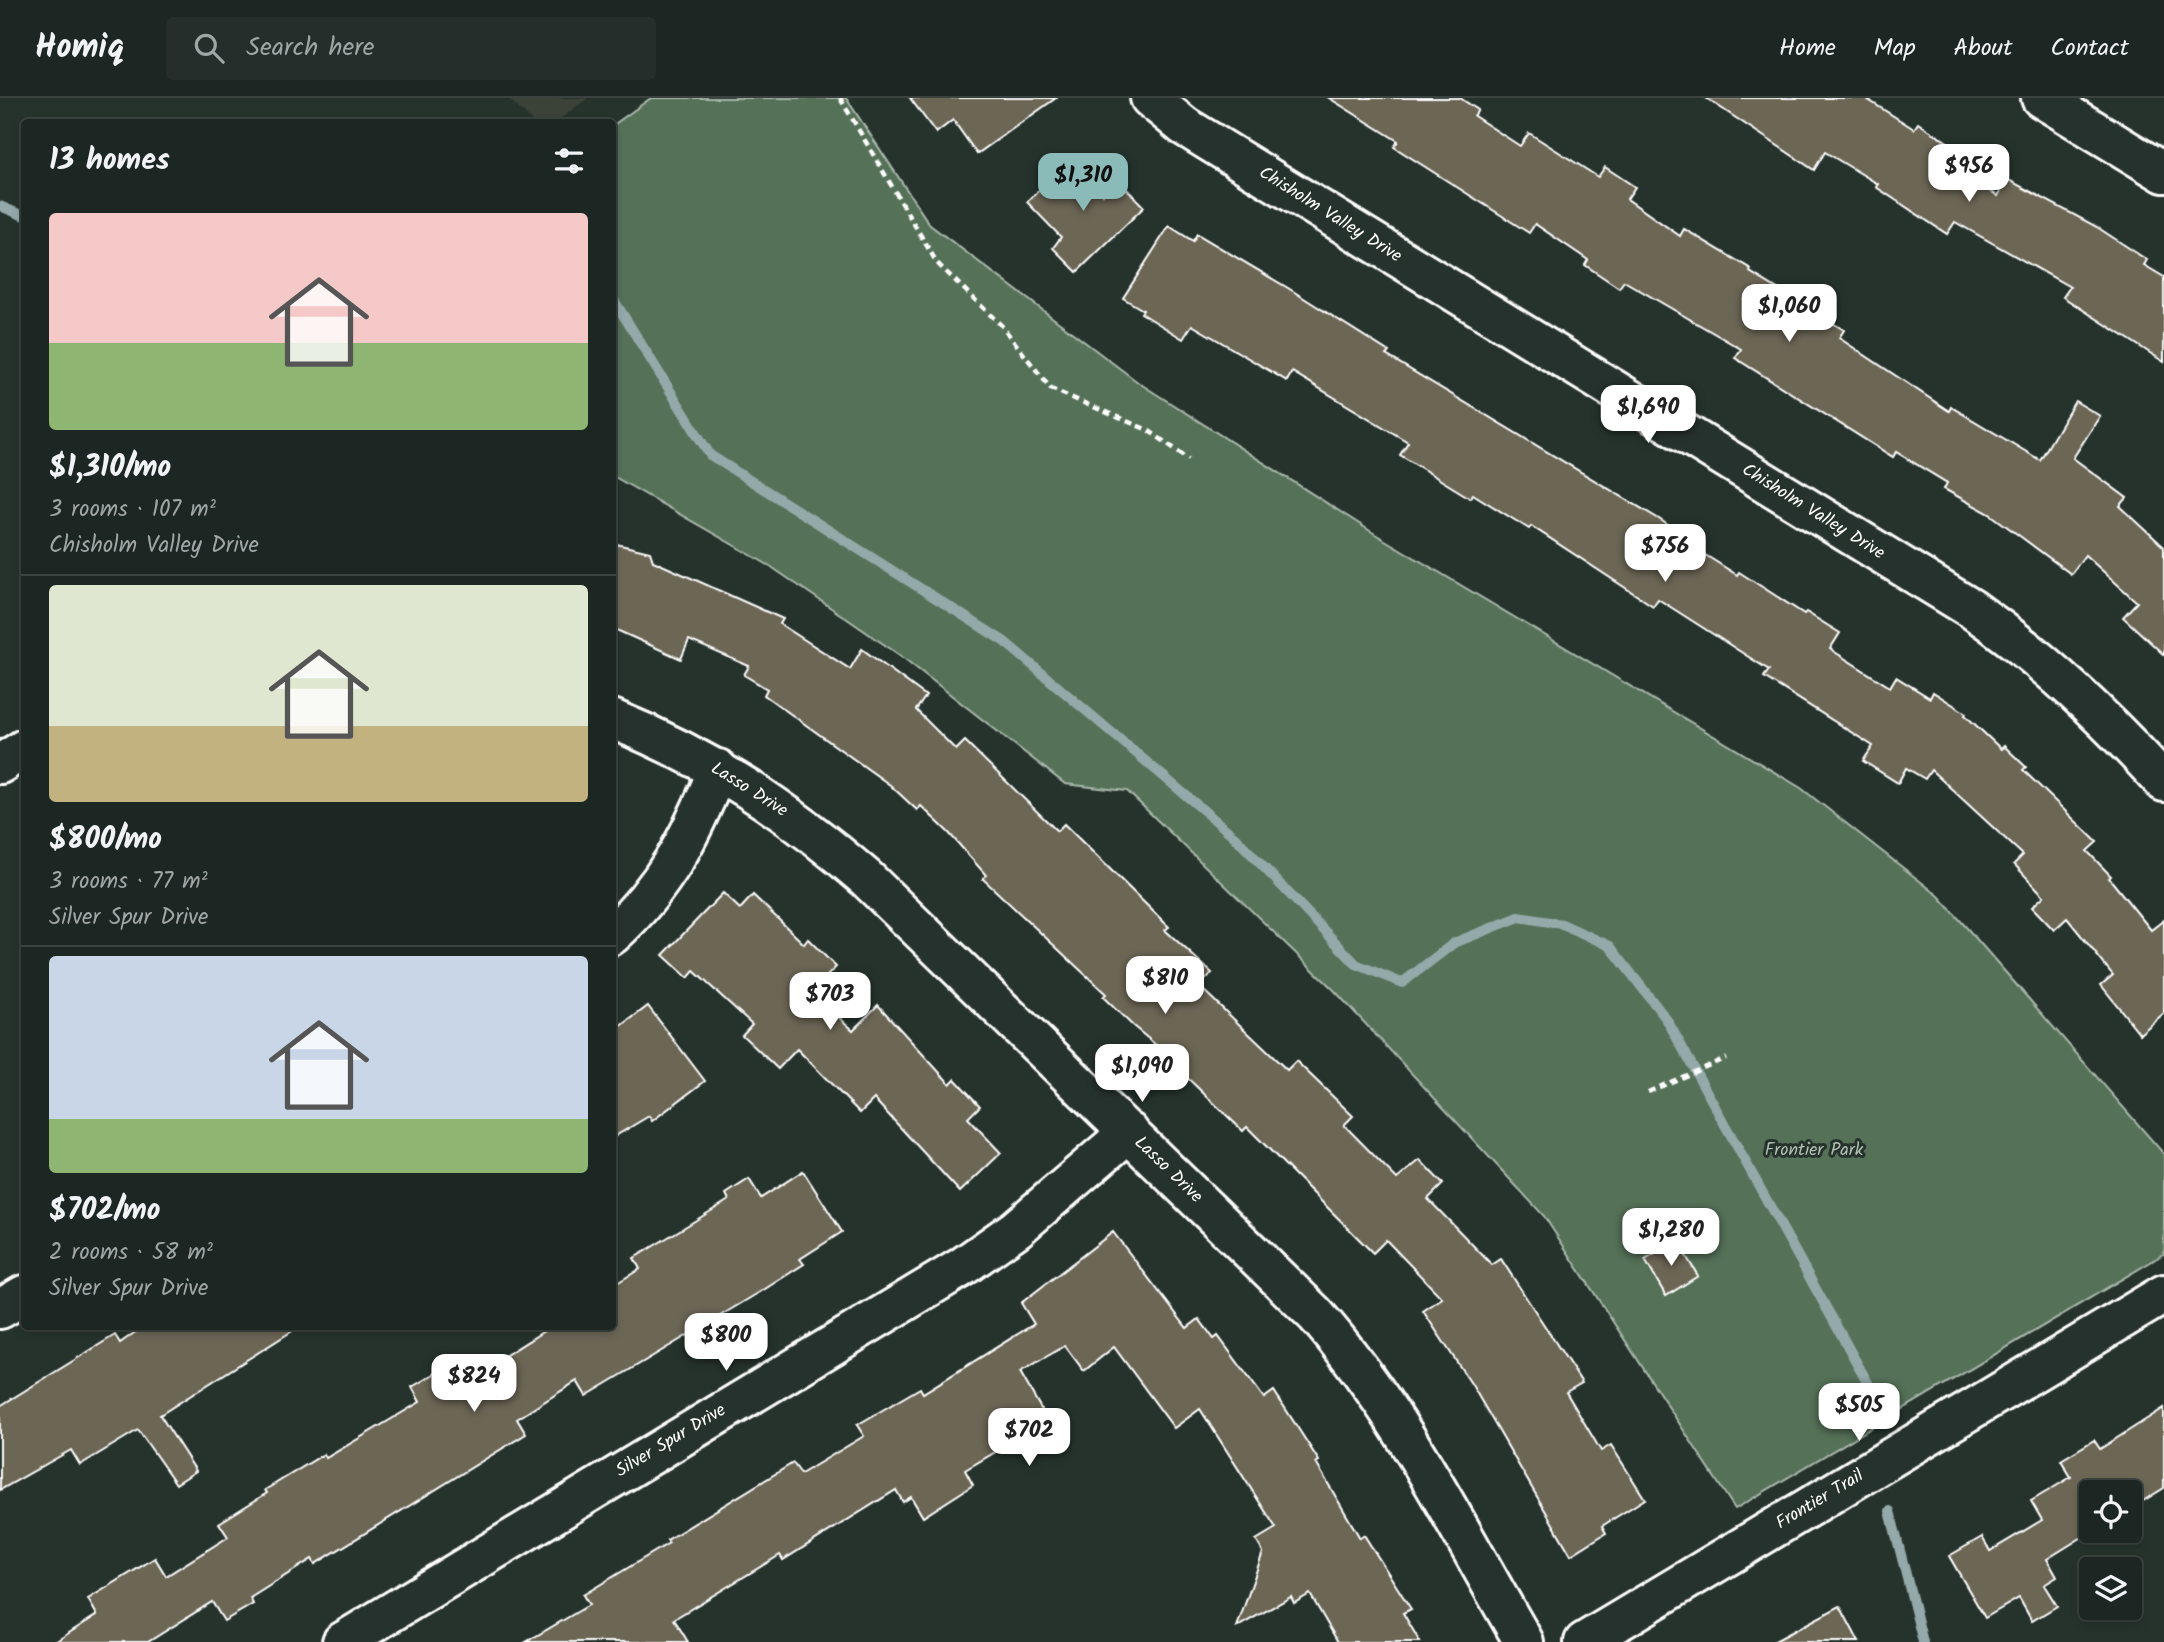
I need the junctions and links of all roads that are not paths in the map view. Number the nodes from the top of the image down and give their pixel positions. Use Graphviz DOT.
graph roads {
  1 [pos="1150,98"];
  2 [pos="2041,98"];
  3 [pos="2164,173"];
  4 [pos="616,721"];
  5 [pos="21,751"];
  6 [pos="0,764"];
  7 [pos="718,769"];
  8 [pos="2164,782"];
  9 [pos="616,931"];
  10 [pos="1129,1132"];
  11 [pos="2164,1294"];
  12 [pos="21,1297"];
  13 [pos="0,1309"];
  14 [pos="342,1642"];
  15 [pos="1524,1642"];
  16 [pos="1584,1642"];
  1 -- 8 [label="street, Chisholm Valley Drive"];
  2 -- 3 [label="street"];
  4 -- 7 [label="street, Lasso Drive"];
  5 -- 6 [label="street"];
  7 -- 9 [label="street"];
  7 -- 10 [label="street, Lasso Drive"];
  10 -- 14 [label="street, Silver Spur Drive"];
  10 -- 15 [label="street, Lasso Drive"];
  11 -- 16 [label="street, Frontier Trail"];
  12 -- 13 [label="street"];
}
